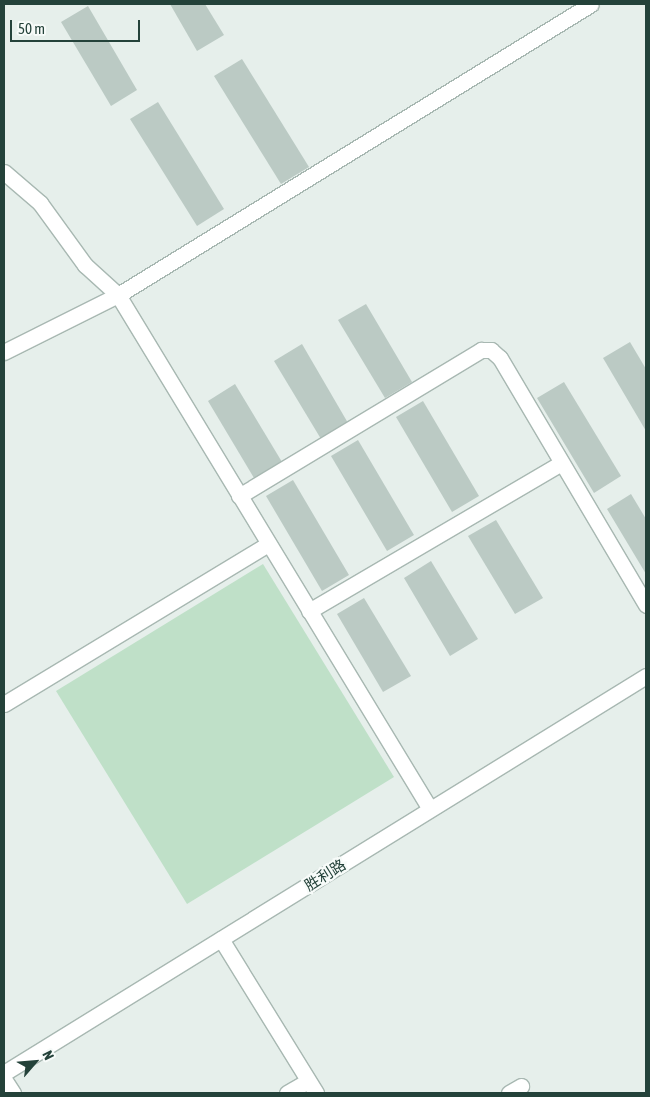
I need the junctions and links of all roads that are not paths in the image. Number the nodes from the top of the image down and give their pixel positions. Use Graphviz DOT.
graph roads {
  1 [pos="591,4"];
  2 [pos="4,172"];
  3 [pos="118,295"];
  4 [pos="4,352"];
  5 [pos="560,463"];
  6 [pos="238,496"];
  7 [pos="268,544"];
  8 [pos="646,605"];
  9 [pos="309,611"];
  10 [pos="646,676"];
  11 [pos="6,698"];
  12 [pos="430,810"];
  13 [pos="221,939"];
  14 [pos="4,1073"];
  15 [pos="4,1078"];
  16 [pos="312,1087"];
  17 [pos="13,1093"];
  18 [pos="287,1093"];
  1 -- 3 [label="street"];
  2 -- 3 [label="street"];
  3 -- 4 [label="street"];
  3 -- 6 [label="street"];
  5 -- 6 [label="street"];
  5 -- 8 [label="street"];
  5 -- 9 [label="street"];
  6 -- 7 [label="street"];
  7 -- 9 [label="street"];
  7 -- 11 [label="street"];
  9 -- 12 [label="street"];
  10 -- 12 [label="street, 胜利路"];
  12 -- 13 [label="street, 胜利路"];
  13 -- 14 [label="street, 胜利路"];
  13 -- 16 [label="street"];
  15 -- 17 [label="street"];
  16 -- 18 [label="street"];
}
